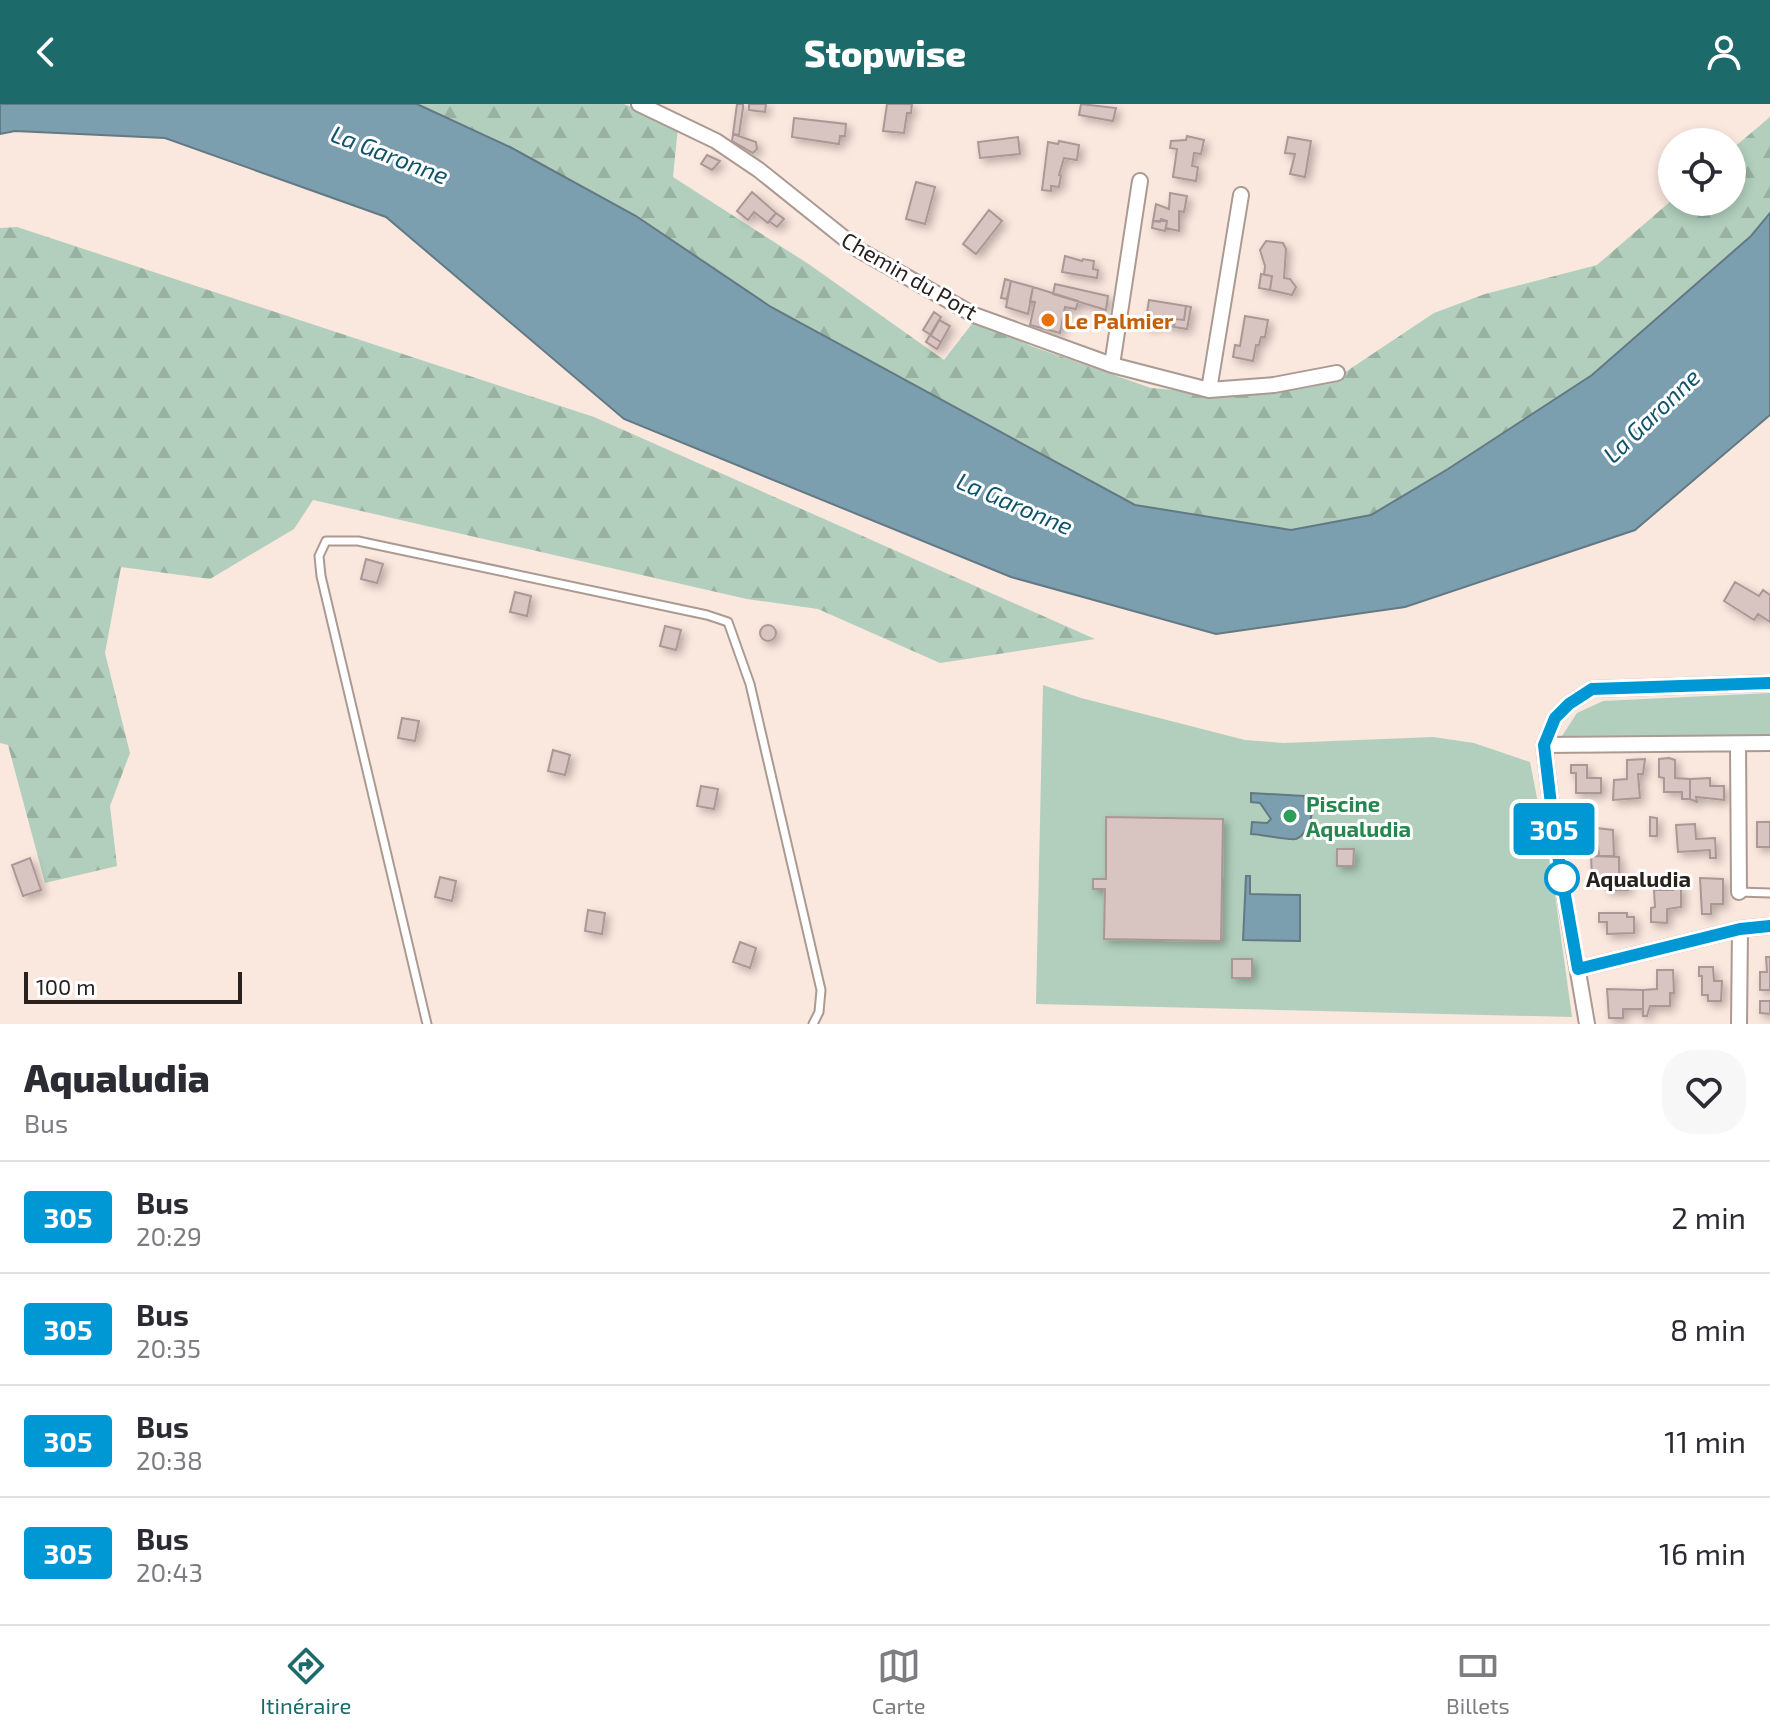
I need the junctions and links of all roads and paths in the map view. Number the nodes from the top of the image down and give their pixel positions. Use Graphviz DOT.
graph roads {
  1 [pos="639,104"];
  2 [pos="1140,181"];
  3 [pos="1241,195"];
  4 [pos="1112,365"];
  5 [pos="1337,373"];
  6 [pos="1209,390"];
  7 [pos="1770,683"];
  8 [pos="1770,743"];
  9 [pos="1738,744"];
  10 [pos="1544,745"];
  11 [pos="1739,892"];
  12 [pos="1770,893"];
  13 [pos="1770,926"];
  14 [pos="1740,929"];
  15 [pos="1578,969"];
  16 [pos="427,1024"];
  17 [pos="813,1024"];
  18 [pos="1587,1024"];
  19 [pos="1739,1024"];
  1 -- 4 [label="street, Chemin du Port"];
  2 -- 4 [label="street"];
  3 -- 6 [label="street"];
  4 -- 6 [label="street, Chemin du Port"];
  5 -- 6 [label="street, Chemin du Port"];
  7 -- 10 [label="street"];
  8 -- 9 [label="street"];
  9 -- 10 [label="street"];
  9 -- 11 [label="street"];
  10 -- 15 [label="street"];
  11 -- 12 [label="lane"];
  13 -- 14 [label="street"];
  14 -- 15 [label="street"];
  14 -- 19 [label="street"];
  15 -- 18 [label="street"];
  16 -- 17 [label="lane"];
}
